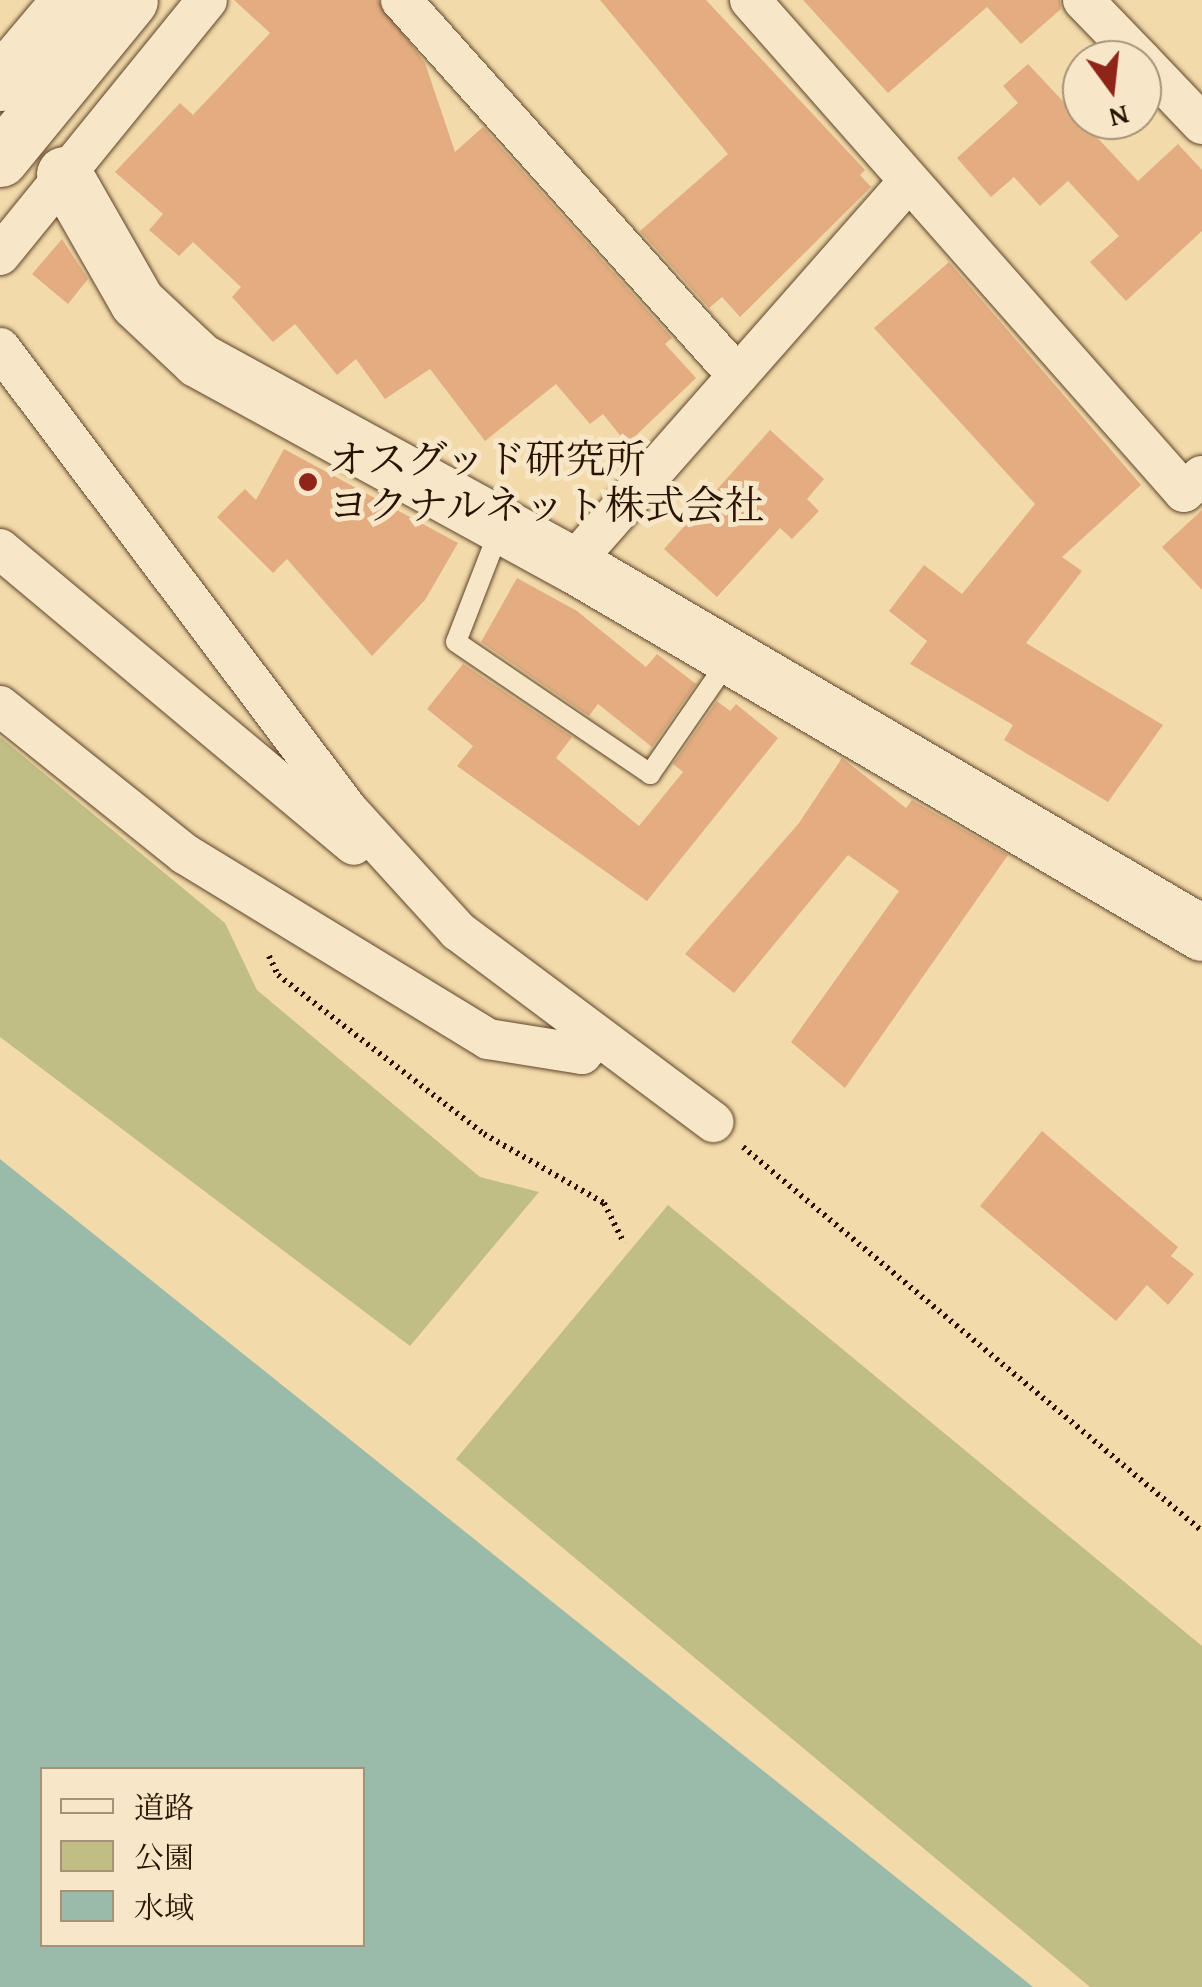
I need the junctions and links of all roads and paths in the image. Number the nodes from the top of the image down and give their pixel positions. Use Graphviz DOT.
graph roads {
  1 [pos="70,0"];
  2 [pos="130,0"];
  3 [pos="207,0"];
  4 [pos="401,0"];
  5 [pos="750,0"];
  6 [pos="1083,0"];
  7 [pos="1121,40"];
  8 [pos="0,83"];
  9 [pos="1162,83"];
  10 [pos="1202,124"];
  11 [pos="0,159"];
  12 [pos="64,174"];
  13 [pos="908,181"];
  14 [pos="0,256"];
  15 [pos="0,348"];
  16 [pos="737,375"];
  17 [pos="1202,476"];
  18 [pos="502,526"];
  19 [pos="0,550"];
  20 [pos="572,564"];
  21 [pos="732,656"];
  22 [pos="0,706"];
  23 [pos="458,932"];
  24 [pos="1202,933"];
  25 [pos="260,939"];
  26 [pos="597,1036"];
  27 [pos="713,1122"];
  28 [pos="624,1243"];
  29 [pos="1202,1531"];
  1 -- 8 [label="street"];
  2 -- 11 [label="street"];
  3 -- 12 [label="street"];
  4 -- 16 [label="street"];
  5 -- 13 [label="street"];
  6 -- 7 [label="street"];
  9 -- 10 [label="street"];
  12 -- 14 [label="street"];
  12 -- 18 [label="street"];
  13 -- 16 [label="street"];
  13 -- 17 [label="street"];
  15 -- 23 [label="street"];
  16 -- 20 [label="street"];
  18 -- 20 [label="street"];
  18 -- 21 [label="lane"];
  19 -- 23 [label="street"];
  20 -- 21 [label="street"];
  21 -- 24 [label="street"];
  22 -- 26 [label="street"];
  23 -- 26 [label="street"];
  25 -- 28 [label="path"];
  26 -- 27 [label="street"];
  27 -- 29 [label="path"];
}
